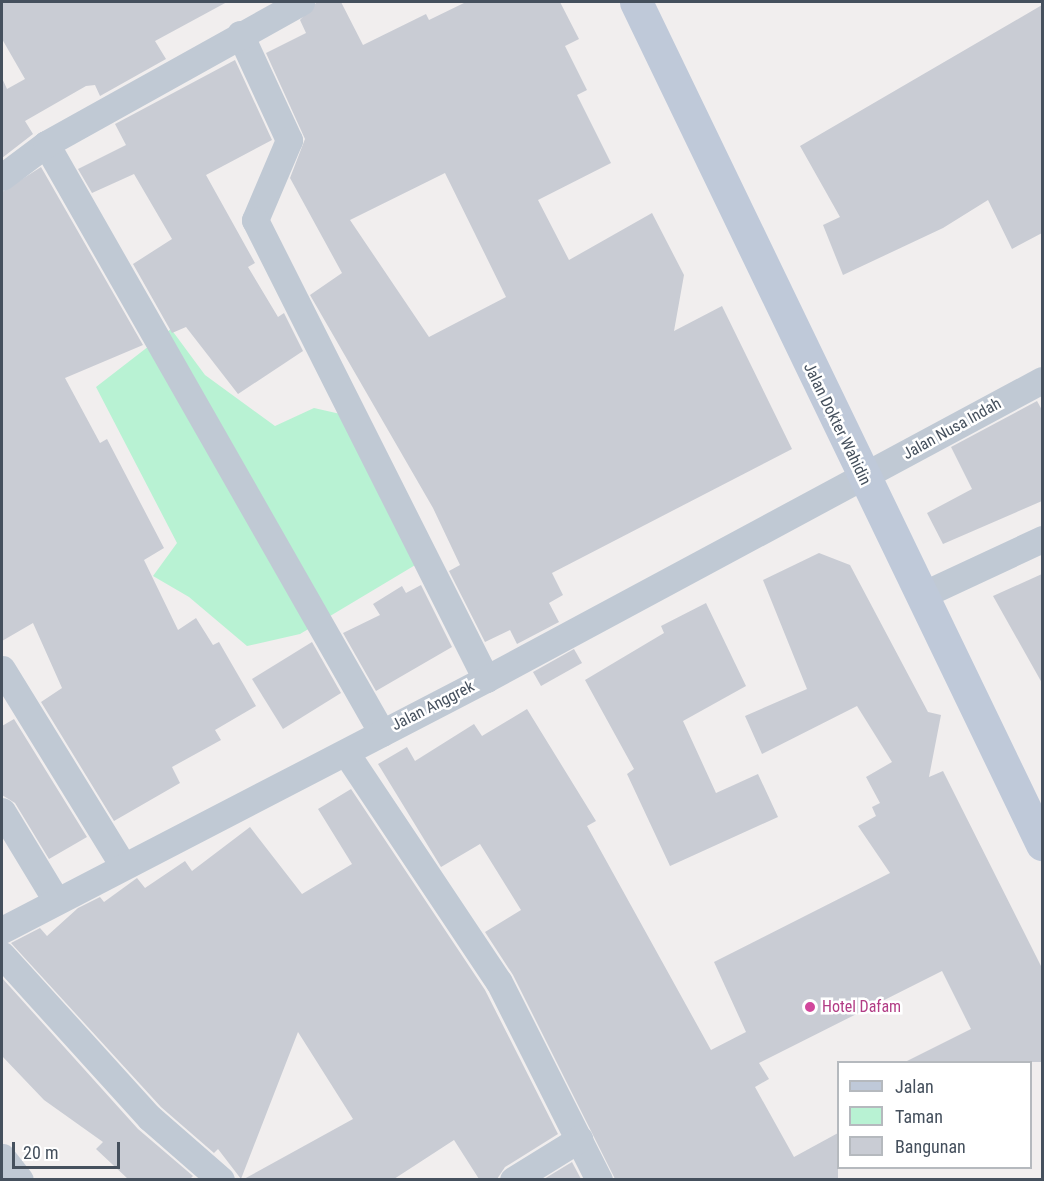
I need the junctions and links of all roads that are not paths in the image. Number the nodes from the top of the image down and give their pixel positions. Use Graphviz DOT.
graph roads {
  1 [pos="301,2"];
  2 [pos="636,2"];
  3 [pos="240,34"];
  4 [pos="46,144"];
  5 [pos="2,177"];
  6 [pos="1042,380"];
  7 [pos="862,478"];
  8 [pos="1042,539"];
  9 [pos="920,596"];
  10 [pos="2,669"];
  11 [pos="486,679"];
  12 [pos="382,733"];
  13 [pos="346,753"];
  14 [pos="2,811"];
  15 [pos="1042,844"];
  16 [pos="123,866"];
  17 [pos="56,900"];
  18 [pos="2,930"];
  19 [pos="2,955"];
  20 [pos="579,1139"];
  21 [pos="2,1157"];
  22 [pos="20,1179"];
  23 [pos="221,1179"];
  24 [pos="513,1179"];
  25 [pos="599,1179"];
  1 -- 3 [label="street"];
  2 -- 7 [label="street, Jalan Dokter Wahidin"];
  3 -- 4 [label="street"];
  3 -- 11 [label="street"];
  4 -- 5 [label="street"];
  4 -- 12 [label="street"];
  6 -- 7 [label="street, Jalan Nusa Indah"];
  7 -- 9 [label="street, Jalan Dokter Wahidin"];
  7 -- 11 [label="street, Jalan Anggrek"];
  8 -- 9 [label="street"];
  9 -- 15 [label="street, Jalan Dokter Wahidin"];
  10 -- 16 [label="street"];
  11 -- 12 [label="street, Jalan Anggrek"];
  12 -- 13 [label="street, Jalan Anggrek"];
  13 -- 16 [label="street, Jalan Anggrek"];
  13 -- 20 [label="street"];
  14 -- 17 [label="street"];
  16 -- 17 [label="street, Jalan Anggrek"];
  17 -- 18 [label="street, Jalan Anggrek"];
  19 -- 23 [label="street"];
  20 -- 24 [label="street"];
  20 -- 25 [label="street"];
  21 -- 22 [label="street"];
}
